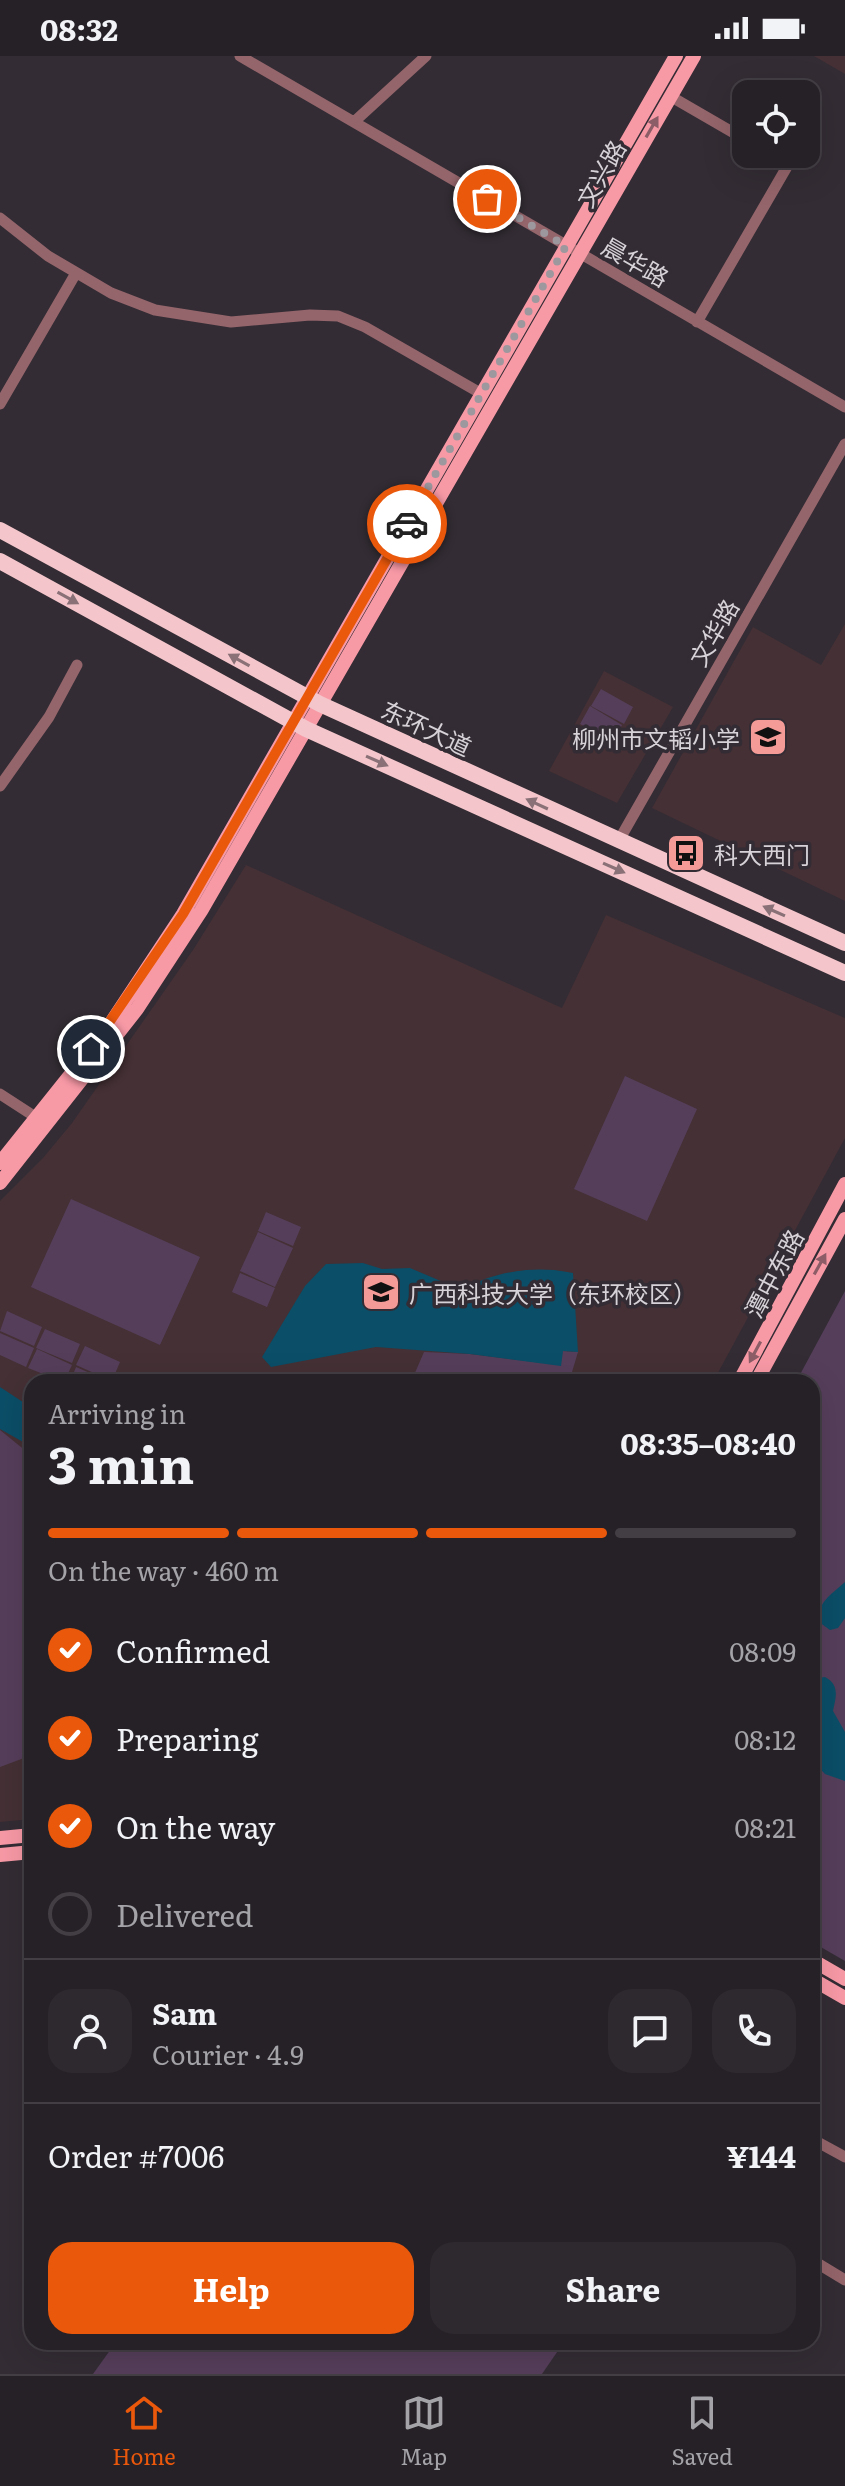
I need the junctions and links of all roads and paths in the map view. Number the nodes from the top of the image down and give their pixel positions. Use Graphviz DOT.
graph roads {
  1 [pos="240,56"];
  2 [pos="426,56"];
  3 [pos="676,56"];
  4 [pos="694,56"];
  5 [pos="670,96"];
  6 [pos="355,121"];
  7 [pos="732,132"];
  8 [pos="786,168"];
  9 [pos="0,218"];
  10 [pos="573,250"];
  11 [pos="76,273"];
  12 [pos="697,322"];
  13 [pos="482,394"];
  14 [pos="0,404"];
  15 [pos="845,407"];
  16 [pos="845,444"];
  17 [pos="0,530"];
  18 [pos="0,561"];
  19 [pos="77,665"];
  20 [pos="314,701"];
  21 [pos="300,725"];
  22 [pos="0,786"];
  23 [pos="618,842"];
  24 [pos="845,943"];
  25 [pos="845,973"];
  26 [pos="0,1094"];
  27 [pos="37,1118"];
  28 [pos="0,1163"];
  29 [pos="0,1183"];
  30 [pos="845,1184"];
  31 [pos="845,1219"];
  32 [pos="743,1374"];
  33 [pos="760,1374"];
  34 [pos="24,1836"];
  35 [pos="0,1838"];
  36 [pos="24,1853"];
  37 [pos="0,1855"];
  38 [pos="820,1965"];
  39 [pos="845,1979"];
  40 [pos="820,1984"];
  41 [pos="845,1998"];
  42 [pos="820,2143"];
  43 [pos="845,2157"];
  44 [pos="820,2265"];
  45 [pos="845,2280"];
  1 -- 6 [label="street, 晨华路"];
  2 -- 6 [label="street"];
  3 -- 10 [label="main road, 文兴路"];
  4 -- 5 [label="main road, 文兴路"];
  5 -- 7 [label="street"];
  10 -- 5 [label="main road, 文兴路, one-way"];
  6 -- 10 [label="street, 晨华路"];
  8 -- 12 [label="street"];
  9 -- 11 [label="street"];
  10 -- 12 [label="street, 晨华路"];
  10 -- 13 [label="main road, 文兴路"];
  10 -- 20 [label="main road, 文兴路"];
  11 -- 13 [label="street"];
  11 -- 14 [label="street"];
  12 -- 15 [label="street, 晨华路"];
  13 -- 20 [label="main road, 文兴路"];
  16 -- 23 [label="street, 文华路"];
  20 -- 17 [label="highway, 东环大道, one-way"];
  18 -- 21 [label="highway, one-way"];
  19 -- 22 [label="street"];
  20 -- 21 [label="main road, 文兴路"];
  23 -- 20 [label="highway, 东环大道, one-way"];
  21 -- 25 [label="highway, one-way"];
  21 -- 27 [label="main road"];
  21 -- 29 [label="main road"];
  24 -- 23 [label="highway, 东环大道, one-way"];
  26 -- 27 [label="street"];
  27 -- 28 [label="main road"];
  30 -- 32 [label="main road, 潭中东路, one-way"];
  33 -- 31 [label="main road, 潭中东路, one-way"];
  34 -- 35 [label="main road"];
  36 -- 37 [label="main road"];
  38 -- 39 [label="main road"];
  40 -- 41 [label="main road"];
  42 -- 43 [label="street"];
  44 -- 45 [label="street"];
}
